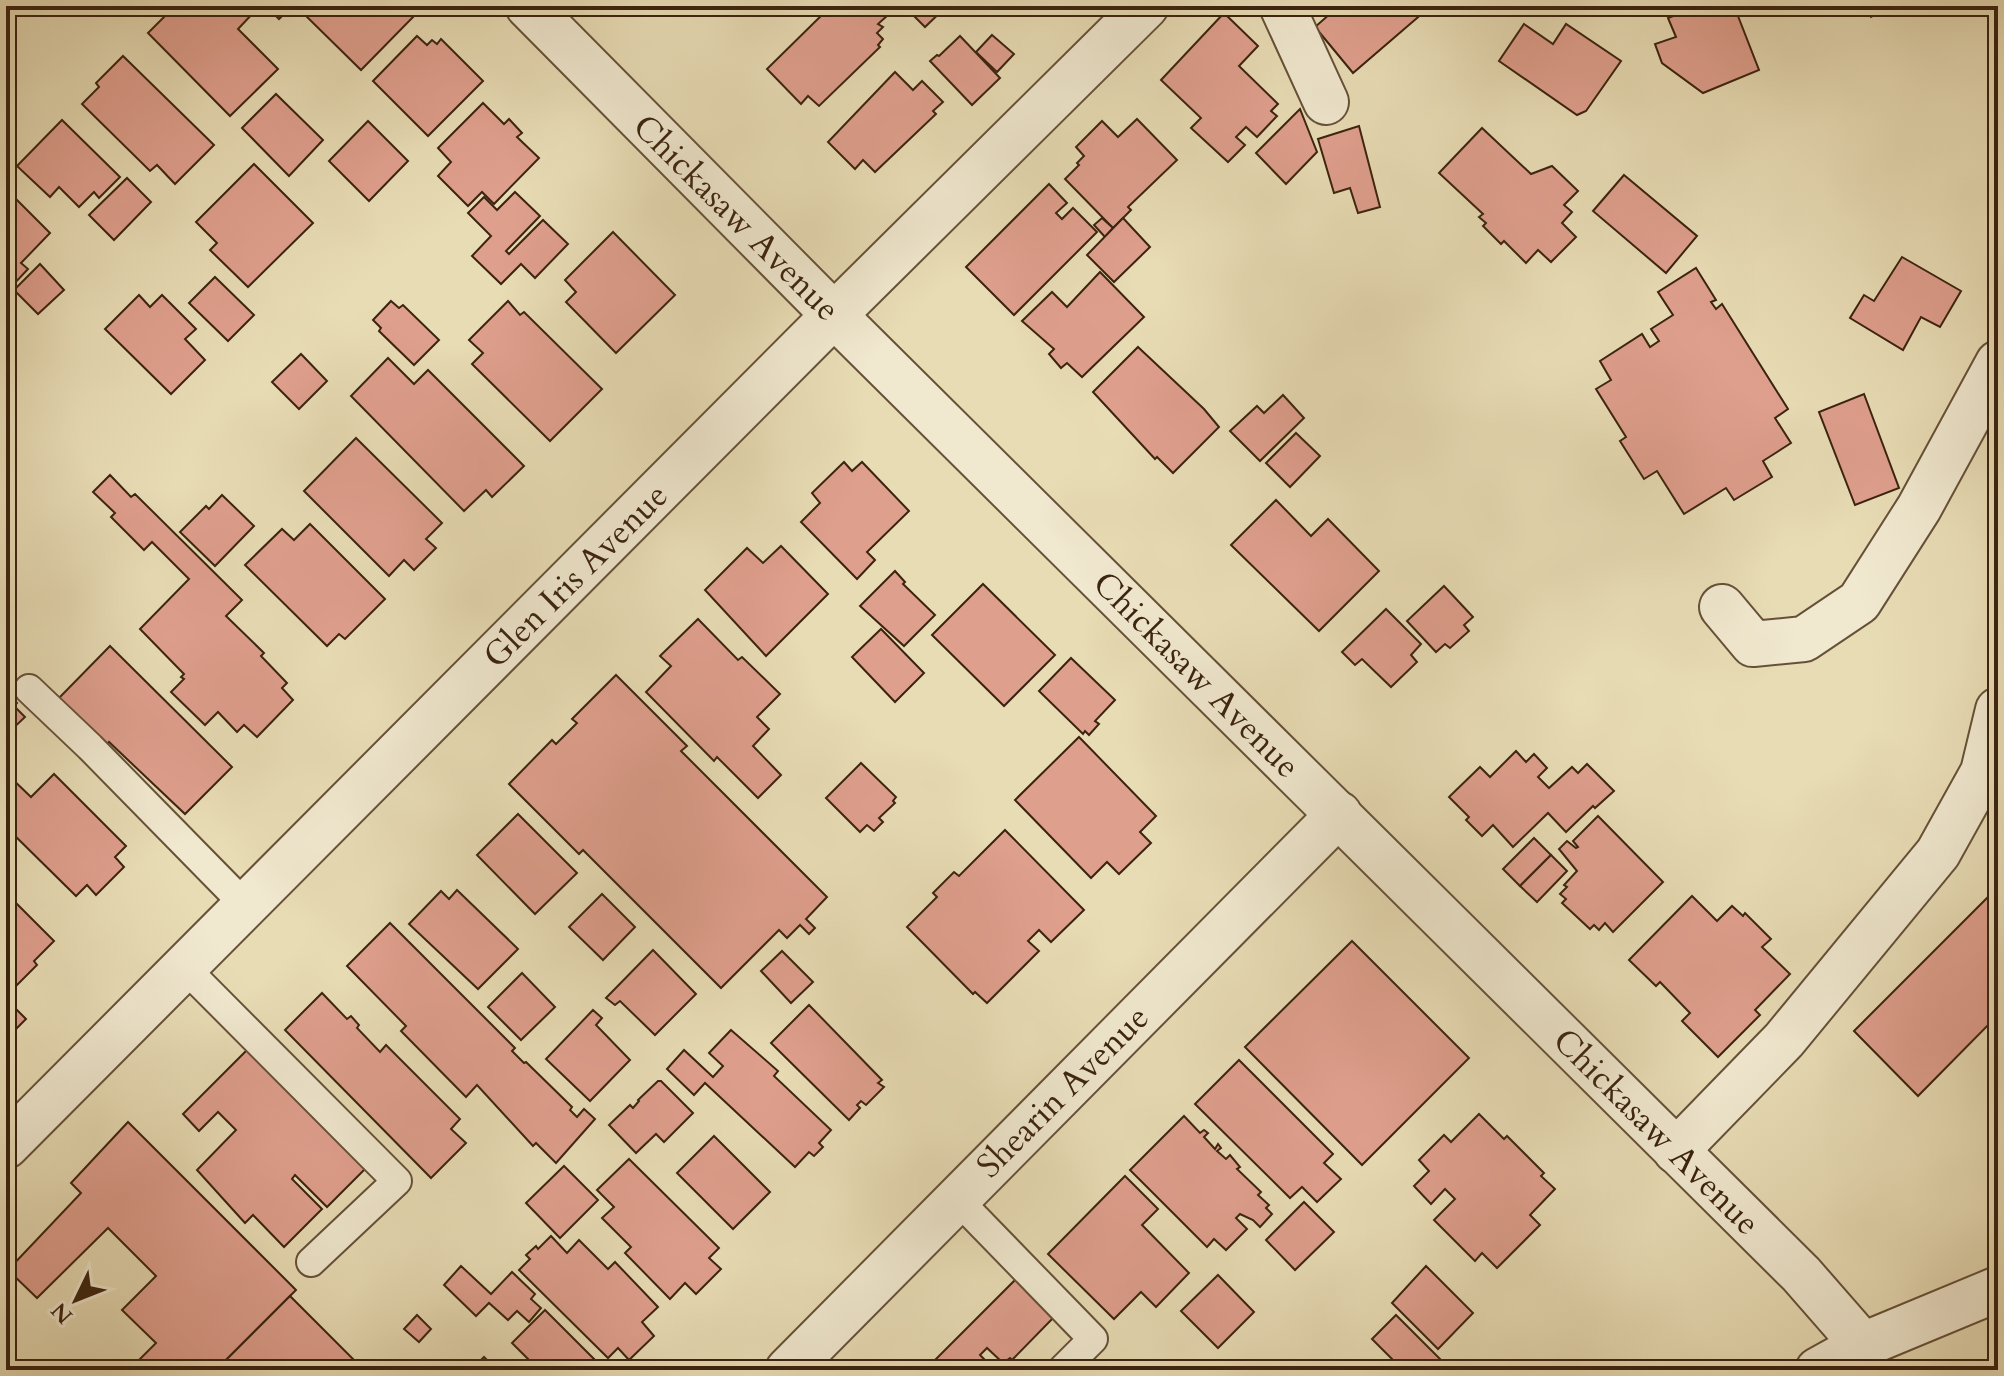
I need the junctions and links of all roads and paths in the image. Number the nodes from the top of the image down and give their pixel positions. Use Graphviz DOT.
graph roads {
  1 [pos="528,6"];
  2 [pos="1146,6"];
  3 [pos="1282,6"];
  4 [pos="1326,102"];
  5 [pos="834,315"];
  6 [pos="1998,363"];
  7 [pos="1722,607"];
  8 [pos="29,689"];
  9 [pos="1998,710"];
  10 [pos="1339,814"];
  11 [pos="245,905"];
  12 [pos="184,967"];
  13 [pos="6,1146"];
  14 [pos="1676,1151"];
  15 [pos="956,1198"];
  16 [pos="311,1262"];
  17 [pos="1998,1289"];
  18 [pos="1863,1345"];
  19 [pos="788,1370"];
  20 [pos="1062,1370"];
  21 [pos="1818,1370"];
  1 -- 5 [label="street, Chickasaw Avenue"];
  2 -- 5 [label="street, Glen Iris Avenue"];
  3 -- 4 [label="street"];
  5 -- 10 [label="street, Chickasaw Avenue"];
  5 -- 11 [label="street, Glen Iris Avenue"];
  6 -- 7 [label="street"];
  8 -- 11 [label="lane"];
  9 -- 14 [label="street"];
  10 -- 14 [label="street, Chickasaw Avenue"];
  10 -- 15 [label="street, Shearin Avenue"];
  11 -- 12 [label="street, Glen Iris Avenue"];
  12 -- 13 [label="street, Glen Iris Avenue"];
  12 -- 16 [label="lane"];
  14 -- 18 [label="street, Chickasaw Avenue"];
  15 -- 19 [label="street, Shearin Avenue"];
  15 -- 20 [label="lane"];
  17 -- 18 [label="street"];
  18 -- 21 [label="street"];
}
